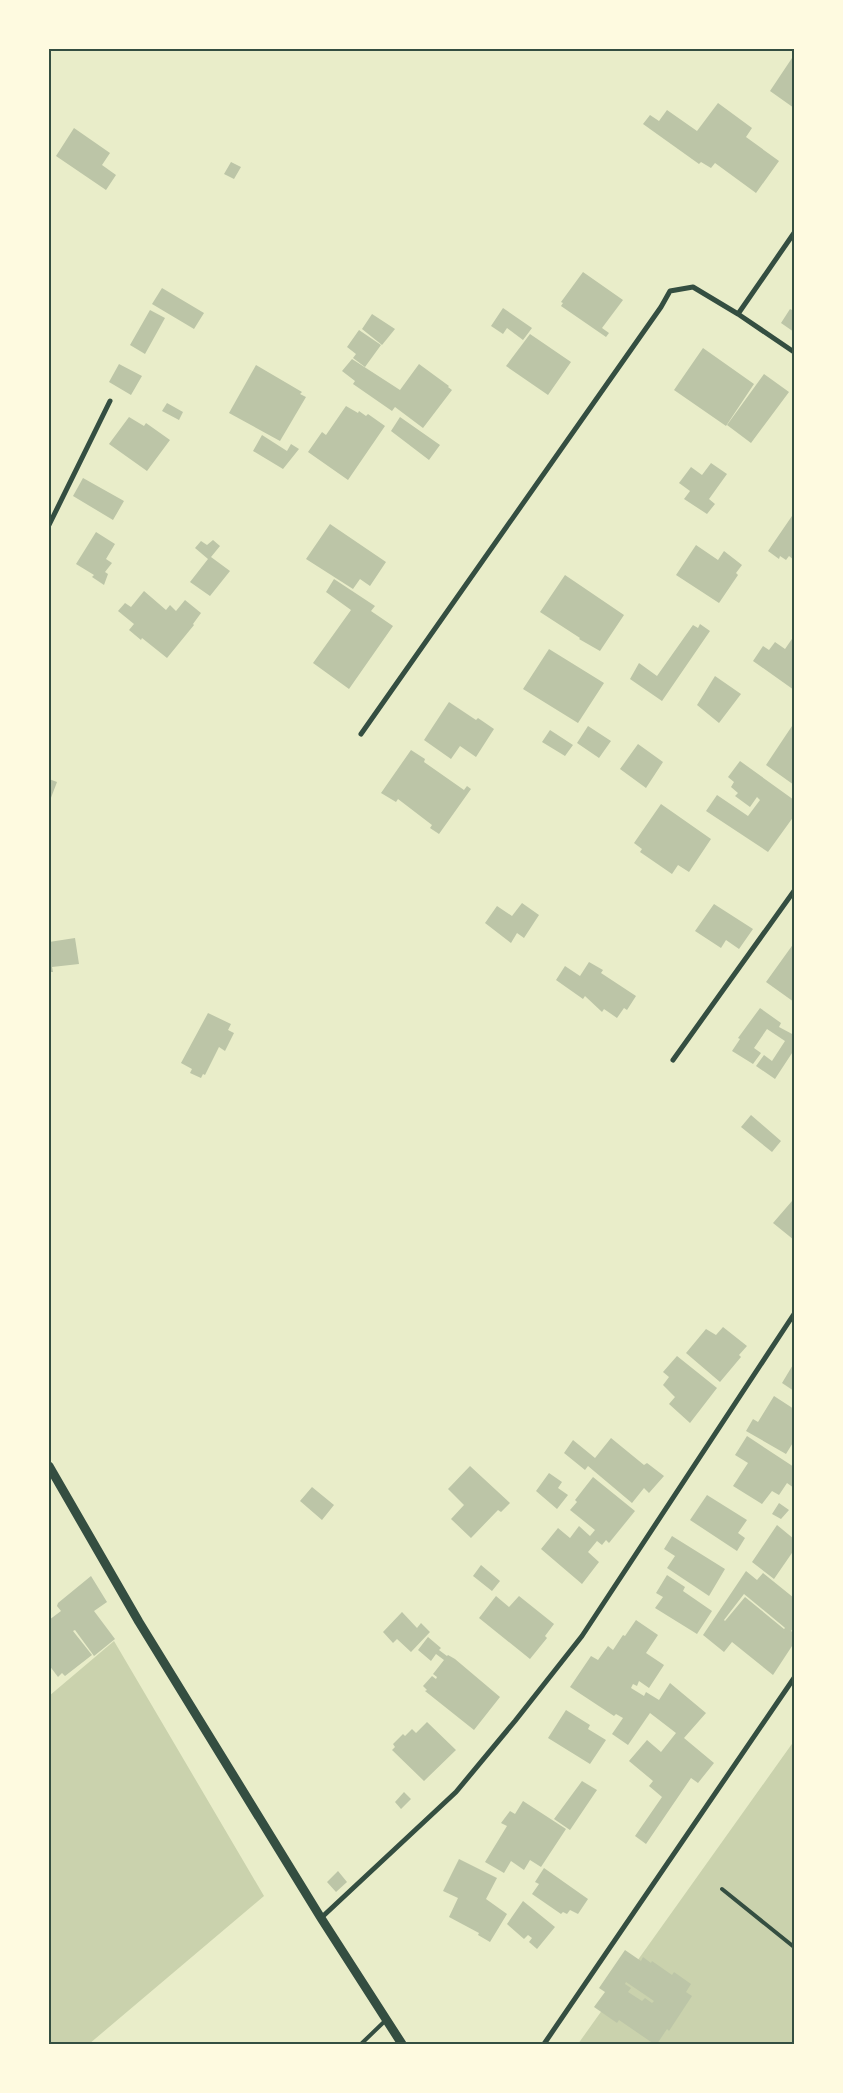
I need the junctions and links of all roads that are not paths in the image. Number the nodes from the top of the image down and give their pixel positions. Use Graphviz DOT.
graph roads {
  1 [pos="794,233"];
  2 [pos="738,314"];
  3 [pos="794,352"];
  4 [pos="110,402"];
  5 [pos="49,525"];
  6 [pos="361,734"];
  7 [pos="794,891"];
  8 [pos="673,1060"];
  9 [pos="794,1314"];
  10 [pos="49,1466"];
  11 [pos="794,1678"];
  12 [pos="722,1889"];
  13 [pos="321,1918"];
  14 [pos="794,1947"];
  15 [pos="386,2020"];
  16 [pos="361,2044"];
  17 [pos="402,2044"];
  18 [pos="544,2044"];
  1 -- 2 [label="street"];
  2 -- 3 [label="street"];
  2 -- 6 [label="street"];
  4 -- 5 [label="street"];
  7 -- 8 [label="street"];
  9 -- 13 [label="street"];
  10 -- 13 [label="street"];
  11 -- 18 [label="street"];
  12 -- 14 [label="lane"];
  13 -- 15 [label="street"];
  15 -- 16 [label="lane"];
  15 -- 17 [label="street"];
}
